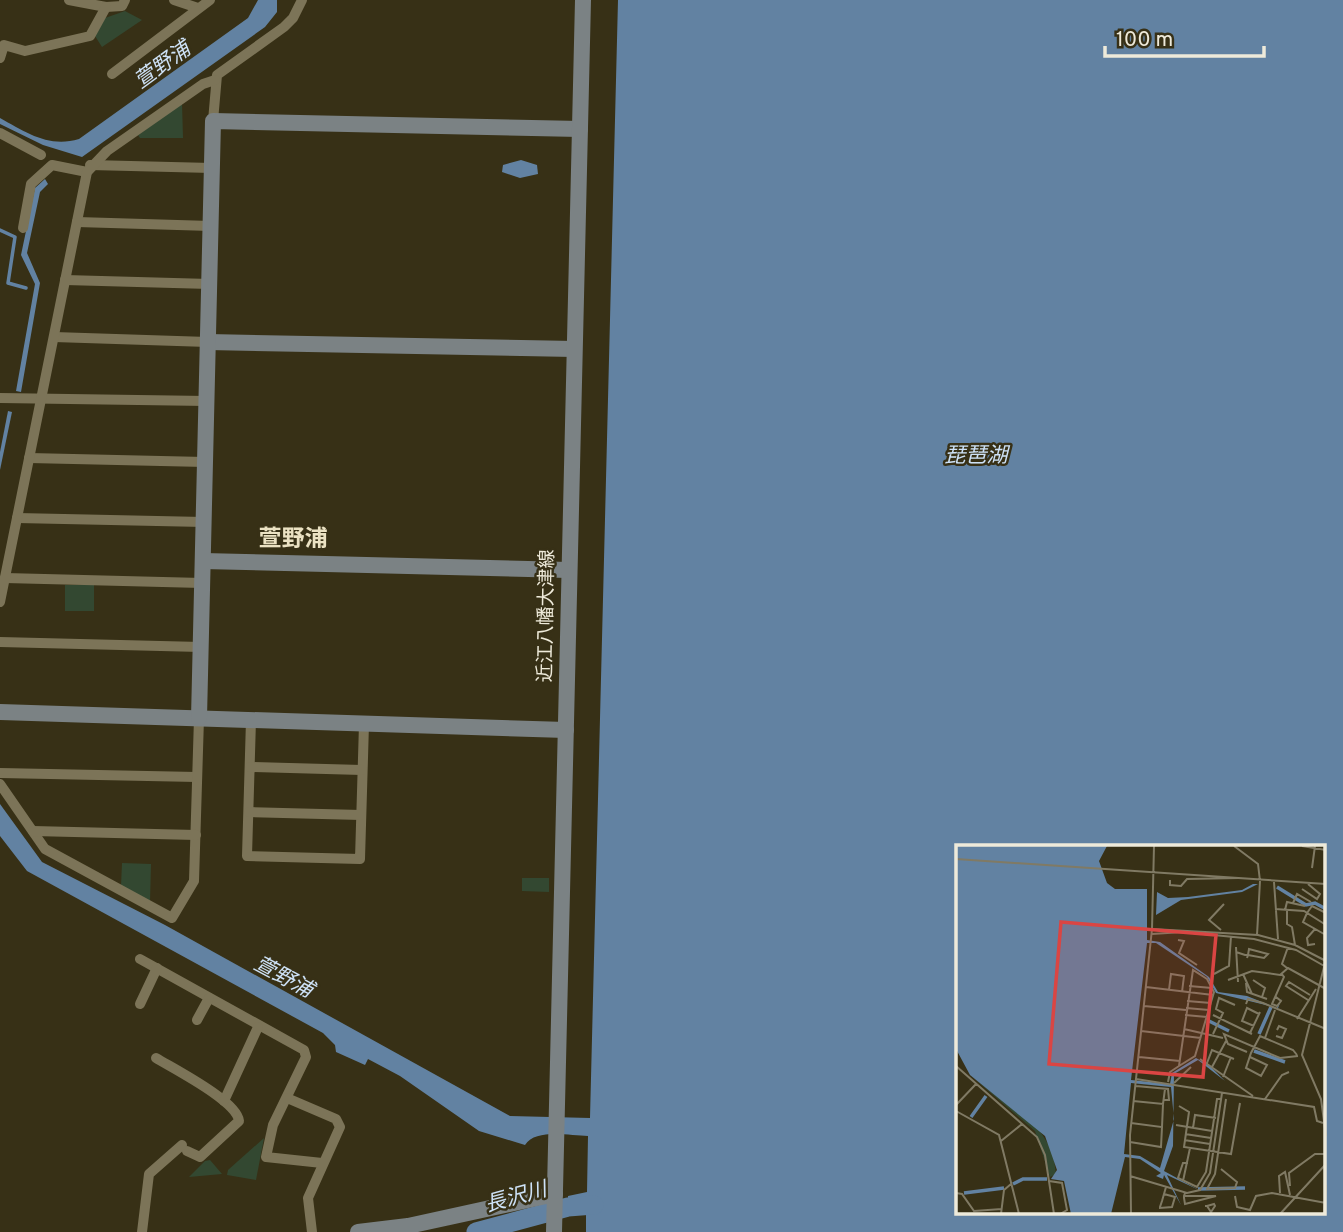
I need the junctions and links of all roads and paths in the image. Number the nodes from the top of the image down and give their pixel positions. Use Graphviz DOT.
graph roads {
  1 [pos="69,0"];
  2 [pos="125,0"];
  3 [pos="174,0"];
  4 [pos="210,0"];
  5 [pos="302,0"];
  6 [pos="583,0"];
  7 [pos="106,7"];
  8 [pos="198,8"];
  9 [pos="0,58"];
  10 [pos="112,74"];
  11 [pos="215,80"];
  12 [pos="214,121"];
  13 [pos="580,129"];
  14 [pos="0,133"];
  15 [pos="41,155"];
  16 [pos="89,168"];
  17 [pos="212,168"];
  18 [pos="77,222"];
  19 [pos="211,226"];
  20 [pos="23,228"];
  21 [pos="65,280"];
  22 [pos="210,284"];
  23 [pos="54,337"];
  24 [pos="208,342"];
  25 [pos="574,349"];
  26 [pos="41,397"];
  27 [pos="0,398"];
  28 [pos="207,401"];
  29 [pos="29,458"];
  30 [pos="205,462"];
  31 [pos="17,518"];
  32 [pos="204,522"];
  33 [pos="203,561"];
  34 [pos="569,570"];
  35 [pos="5,578"];
  36 [pos="202,583"];
  37 [pos="0,602"];
  38 [pos="0,642"];
  39 [pos="201,647"];
  40 [pos="0,712"];
  41 [pos="199,718"];
  42 [pos="251,720"];
  43 [pos="364,723"];
  44 [pos="566,730"];
  45 [pos="250,766"];
  46 [pos="362,770"];
  47 [pos="0,773"];
  48 [pos="197,777"];
  49 [pos="0,784"];
  50 [pos="248,812"];
  51 [pos="361,815"];
  52 [pos="33,831"];
  53 [pos="196,835"];
  54 [pos="140,958"];
  55 [pos="157,968"];
  56 [pos="209,998"];
  57 [pos="139,1004"];
  58 [pos="197,1020"];
  59 [pos="258,1027"];
  60 [pos="156,1058"];
  61 [pos="287,1098"];
  62 [pos="224,1101"];
  63 [pos="322,1163"];
  64 [pos="555,1196"];
  65 [pos="434,1227"];
  66 [pos="554,1229"];
  67 [pos="142,1232"];
  68 [pos="312,1232"];
  69 [pos="358,1232"];
  1 -- 7 [label="street"];
  2 -- 7 [label="street"];
  3 -- 8 [label="street"];
  4 -- 8 [label="street"];
  5 -- 11 [label="street"];
  6 -- 13 [label="street, 近江八幡大津線"];
  7 -- 9 [label="street"];
  8 -- 10 [label="street"];
  11 -- 12 [label="street"];
  11 -- 16 [label="street"];
  12 -- 13 [label="street"];
  12 -- 17 [label="street"];
  13 -- 25 [label="street, 近江八幡大津線"];
  14 -- 15 [label="street"];
  16 -- 17 [label="street"];
  16 -- 18 [label="street"];
  16 -- 20 [label="street"];
  17 -- 19 [label="street"];
  18 -- 19 [label="street"];
  18 -- 21 [label="street"];
  19 -- 22 [label="street"];
  21 -- 22 [label="street"];
  21 -- 23 [label="street"];
  22 -- 24 [label="street"];
  23 -- 24 [label="street"];
  23 -- 26 [label="street"];
  24 -- 25 [label="street"];
  24 -- 28 [label="street"];
  25 -- 34 [label="street, 近江八幡大津線"];
  26 -- 27 [label="street"];
  26 -- 28 [label="street"];
  26 -- 29 [label="street"];
  28 -- 30 [label="street"];
  29 -- 30 [label="street"];
  29 -- 31 [label="street"];
  30 -- 32 [label="street"];
  31 -- 32 [label="street"];
  31 -- 35 [label="street"];
  32 -- 33 [label="street"];
  33 -- 34 [label="street"];
  33 -- 36 [label="street"];
  34 -- 44 [label="street, 近江八幡大津線"];
  35 -- 36 [label="street"];
  35 -- 37 [label="street"];
  36 -- 39 [label="street"];
  38 -- 39 [label="street"];
  39 -- 41 [label="street"];
  40 -- 41 [label="street"];
  41 -- 42 [label="street"];
  41 -- 48 [label="street"];
  42 -- 43 [label="street"];
  42 -- 45 [label="street"];
  43 -- 44 [label="street"];
  43 -- 46 [label="street"];
  44 -- 64 [label="street, 近江八幡大津線"];
  45 -- 46 [label="street"];
  45 -- 50 [label="street"];
  46 -- 51 [label="street"];
  47 -- 48 [label="street"];
  48 -- 53 [label="street"];
  49 -- 52 [label="street"];
  50 -- 51 [label="street"];
  50 -- 51 [label="street"];
  52 -- 53 [label="street"];
  52 -- 53 [label="street"];
  54 -- 55 [label="street"];
  55 -- 56 [label="street"];
  55 -- 57 [label="street"];
  56 -- 58 [label="street"];
  56 -- 59 [label="street"];
  59 -- 61 [label="street"];
  59 -- 62 [label="street"];
  60 -- 62 [label="street"];
  61 -- 63 [label="street"];
  61 -- 63 [label="street"];
  62 -- 67 [label="street"];
  63 -- 68 [label="street"];
  64 -- 65 [label="street"];
  64 -- 66 [label="street, 近江八幡大津線"];
  65 -- 69 [label="street"];
}
